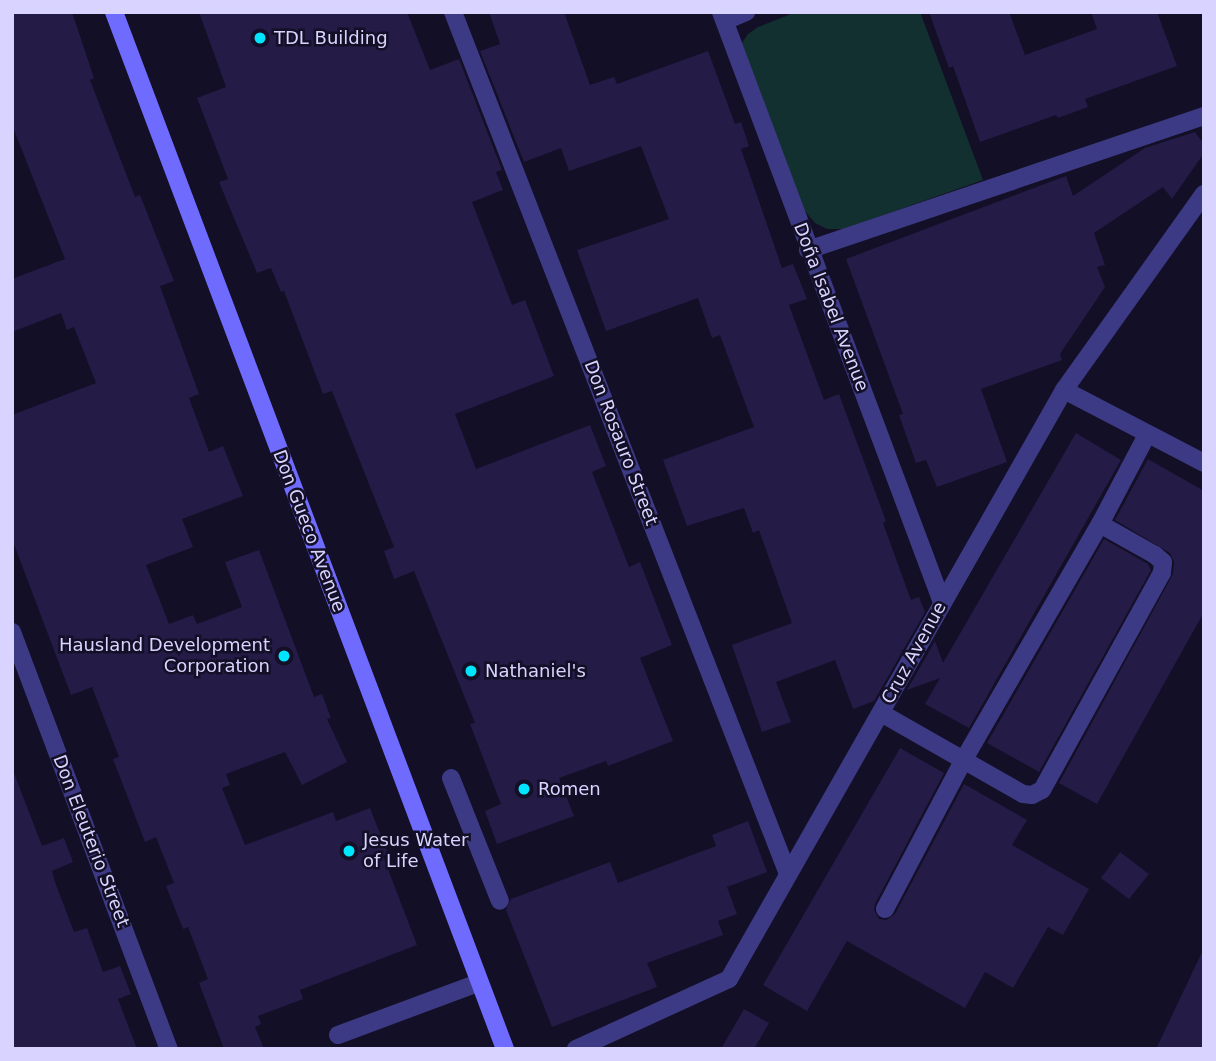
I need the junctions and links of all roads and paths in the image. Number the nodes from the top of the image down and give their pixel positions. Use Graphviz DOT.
graph roads {
  1 [pos="114,12"];
  2 [pos="453,12"];
  3 [pos="746,12"];
  4 [pos="723,17"];
  5 [pos="1204,116"];
  6 [pos="1204,194"];
  7 [pos="808,250"];
  8 [pos="1064,390"];
  9 [pos="1147,435"];
  10 [pos="1204,463"];
  11 [pos="1100,524"];
  12 [pos="942,602"];
  13 [pos="12,632"];
  14 [pos="881,713"];
  15 [pos="963,761"];
  16 [pos="451,778"];
  17 [pos="788,874"];
  18 [pos="500,901"];
  19 [pos="885,909"];
  20 [pos="478,983"];
  21 [pos="338,1035"];
  22 [pos="169,1049"];
  23 [pos="505,1049"];
  24 [pos="576,1049"];
  1 -- 20 [label="main road, Don Gueco Avenue"];
  2 -- 17 [label="street, Don Rosauro Street"];
  3 -- 4 [label="street"];
  4 -- 7 [label="street, Doña Isabel Avenue"];
  5 -- 7 [label="street"];
  6 -- 8 [label="street, Cruz Avenue"];
  7 -- 12 [label="street, Doña Isabel Avenue"];
  8 -- 9 [label="street"];
  8 -- 12 [label="street, Cruz Avenue"];
  9 -- 10 [label="street"];
  9 -- 11 [label="street"];
  11 -- 15 [label="street"];
  11 -- 15 [label="street"];
  12 -- 14 [label="street, Cruz Avenue"];
  13 -- 22 [label="street, Don Eleuterio Street"];
  14 -- 15 [label="street"];
  14 -- 17 [label="street, Cruz Avenue"];
  15 -- 19 [label="street"];
  16 -- 18 [label="street"];
  17 -- 24 [label="street, Cruz Avenue"];
  20 -- 21 [label="street"];
  20 -- 23 [label="main road, Don Gueco Avenue"];
}
